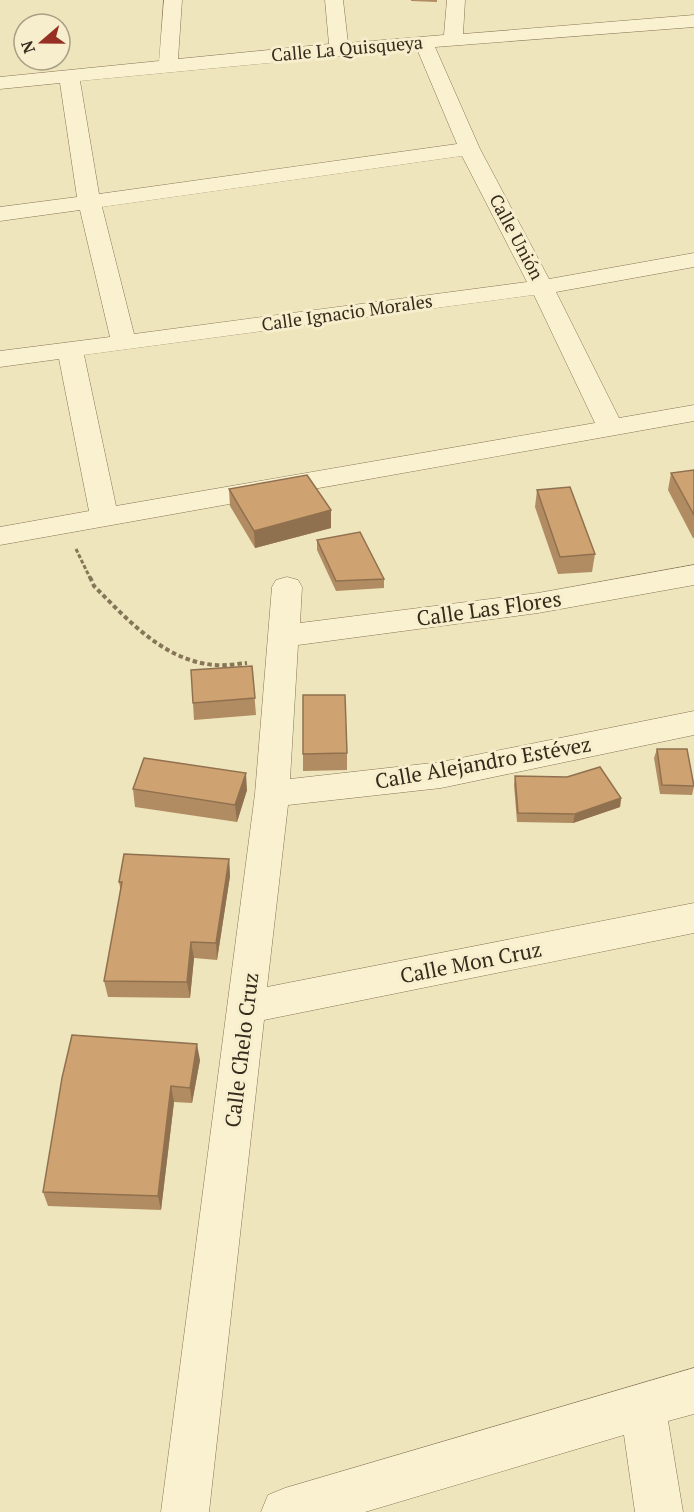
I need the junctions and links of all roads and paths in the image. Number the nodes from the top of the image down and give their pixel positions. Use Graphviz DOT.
graph roads {
  1 [pos="173,0"];
  2 [pos="334,0"];
  3 [pos="456,0"];
  4 [pos="694,21"];
  5 [pos="453,39"];
  6 [pos="424,43"];
  7 [pos="339,49"];
  8 [pos="168,66"];
  9 [pos="69,76"];
  10 [pos="0,83"];
  11 [pos="469,149"];
  12 [pos="89,201"];
  13 [pos="0,214"];
  14 [pos="694,260"];
  15 [pos="542,287"];
  16 [pos="124,343"];
  17 [pos="70,349"];
  18 [pos="0,359"];
  19 [pos="694,413"];
  20 [pos="611,429"];
  21 [pos="104,518"];
  22 [pos="64,525"];
  23 [pos="0,536"];
  24 [pos="694,575"];
  25 [pos="286,587"];
  26 [pos="283,648"];
  27 [pos="694,723"];
  28 [pos="272,794"];
  29 [pos="694,918"];
  30 [pos="247,1007"];
  31 [pos="694,1391"];
  32 [pos="643,1405"];
  33 [pos="185,1512"];
  34 [pos="285,1512"];
  35 [pos="659,1512"];
  1 -- 8 [label="street"];
  2 -- 7 [label="street"];
  3 -- 5 [label="street"];
  4 -- 5 [label="street, Calle La Quisqueya"];
  5 -- 6 [label="street, Calle La Quisqueya"];
  6 -- 7 [label="street, Calle La Quisqueya"];
  6 -- 11 [label="street, Calle Unión"];
  7 -- 8 [label="street, Calle La Quisqueya"];
  8 -- 9 [label="street, Calle La Quisqueya"];
  9 -- 10 [label="street, Calle La Quisqueya"];
  9 -- 12 [label="street"];
  11 -- 12 [label="street"];
  11 -- 15 [label="street, Calle Unión"];
  12 -- 13 [label="street"];
  12 -- 16 [label="street"];
  14 -- 15 [label="street, Calle Ignacio Morales"];
  15 -- 16 [label="street, Calle Ignacio Morales"];
  15 -- 20 [label="street, Calle Unión"];
  16 -- 17 [label="street, Calle Ignacio Morales"];
  17 -- 18 [label="street, Calle Ignacio Morales"];
  17 -- 21 [label="street"];
  19 -- 20 [label="street"];
  20 -- 21 [label="street"];
  21 -- 22 [label="street"];
  22 -- 23 [label="street"];
  22 -- 26 [label="path"];
  24 -- 26 [label="street, Calle Las Flores"];
  25 -- 26 [label="street, Calle Chelo Cruz"];
  26 -- 28 [label="street, Calle Chelo Cruz"];
  27 -- 28 [label="street, Calle Alejandro Estévez"];
  28 -- 30 [label="street, Calle Chelo Cruz"];
  29 -- 30 [label="street, Calle Mon Cruz"];
  30 -- 33 [label="street, Calle Chelo Cruz"];
  31 -- 32 [label="street"];
  32 -- 34 [label="street"];
  32 -- 35 [label="street"];
}
